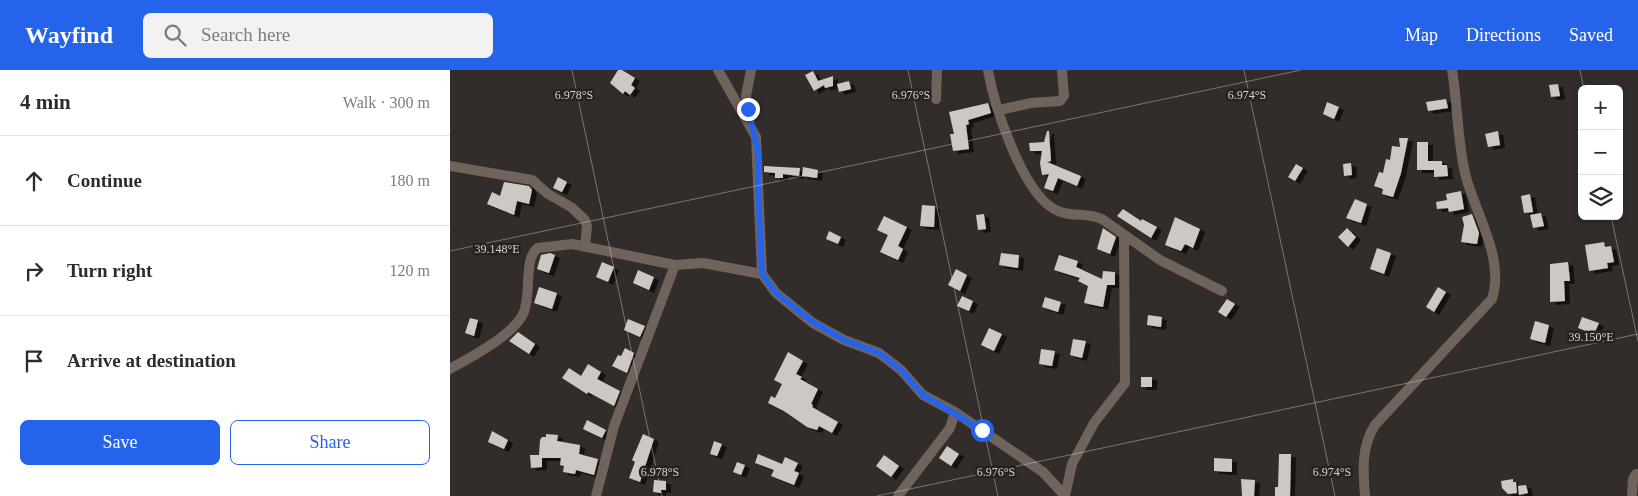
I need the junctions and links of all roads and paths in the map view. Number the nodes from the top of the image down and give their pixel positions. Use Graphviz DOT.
graph roads {
  1 [pos="718,70"];
  2 [pos="751,70"];
  3 [pos="937,70"];
  4 [pos="988,70"];
  5 [pos="1062,70"];
  6 [pos="1452,70"];
  7 [pos="936,99"];
  8 [pos="999,110"];
  9 [pos="752,127"];
  10 [pos="450,166"];
  11 [pos="1124,235"];
  12 [pos="585,246"];
  13 [pos="675,265"];
  14 [pos="762,274"];
  15 [pos="1222,291"];
  16 [pos="450,369"];
  17 [pos="955,412"];
  18 [pos="1636,474"];
  19 [pos="596,496"];
  20 [pos="898,496"];
  21 [pos="1065,496"];
  22 [pos="1365,496"];
  23 [pos="1632,496"];
  1 -- 9 [label="street"];
  2 -- 9 [label="street"];
  3 -- 7 [label="street"];
  4 -- 8 [label="street"];
  5 -- 8 [label="street"];
  6 -- 22 [label="street"];
  8 -- 11 [label="street"];
  9 -- 14 [label="street"];
  10 -- 12 [label="street"];
  11 -- 15 [label="street"];
  11 -- 21 [label="street"];
  12 -- 13 [label="street"];
  12 -- 16 [label="street"];
  13 -- 14 [label="street"];
  13 -- 19 [label="street"];
  14 -- 17 [label="street"];
  17 -- 20 [label="street"];
  17 -- 21 [label="street"];
  18 -- 23 [label="street"];
}
